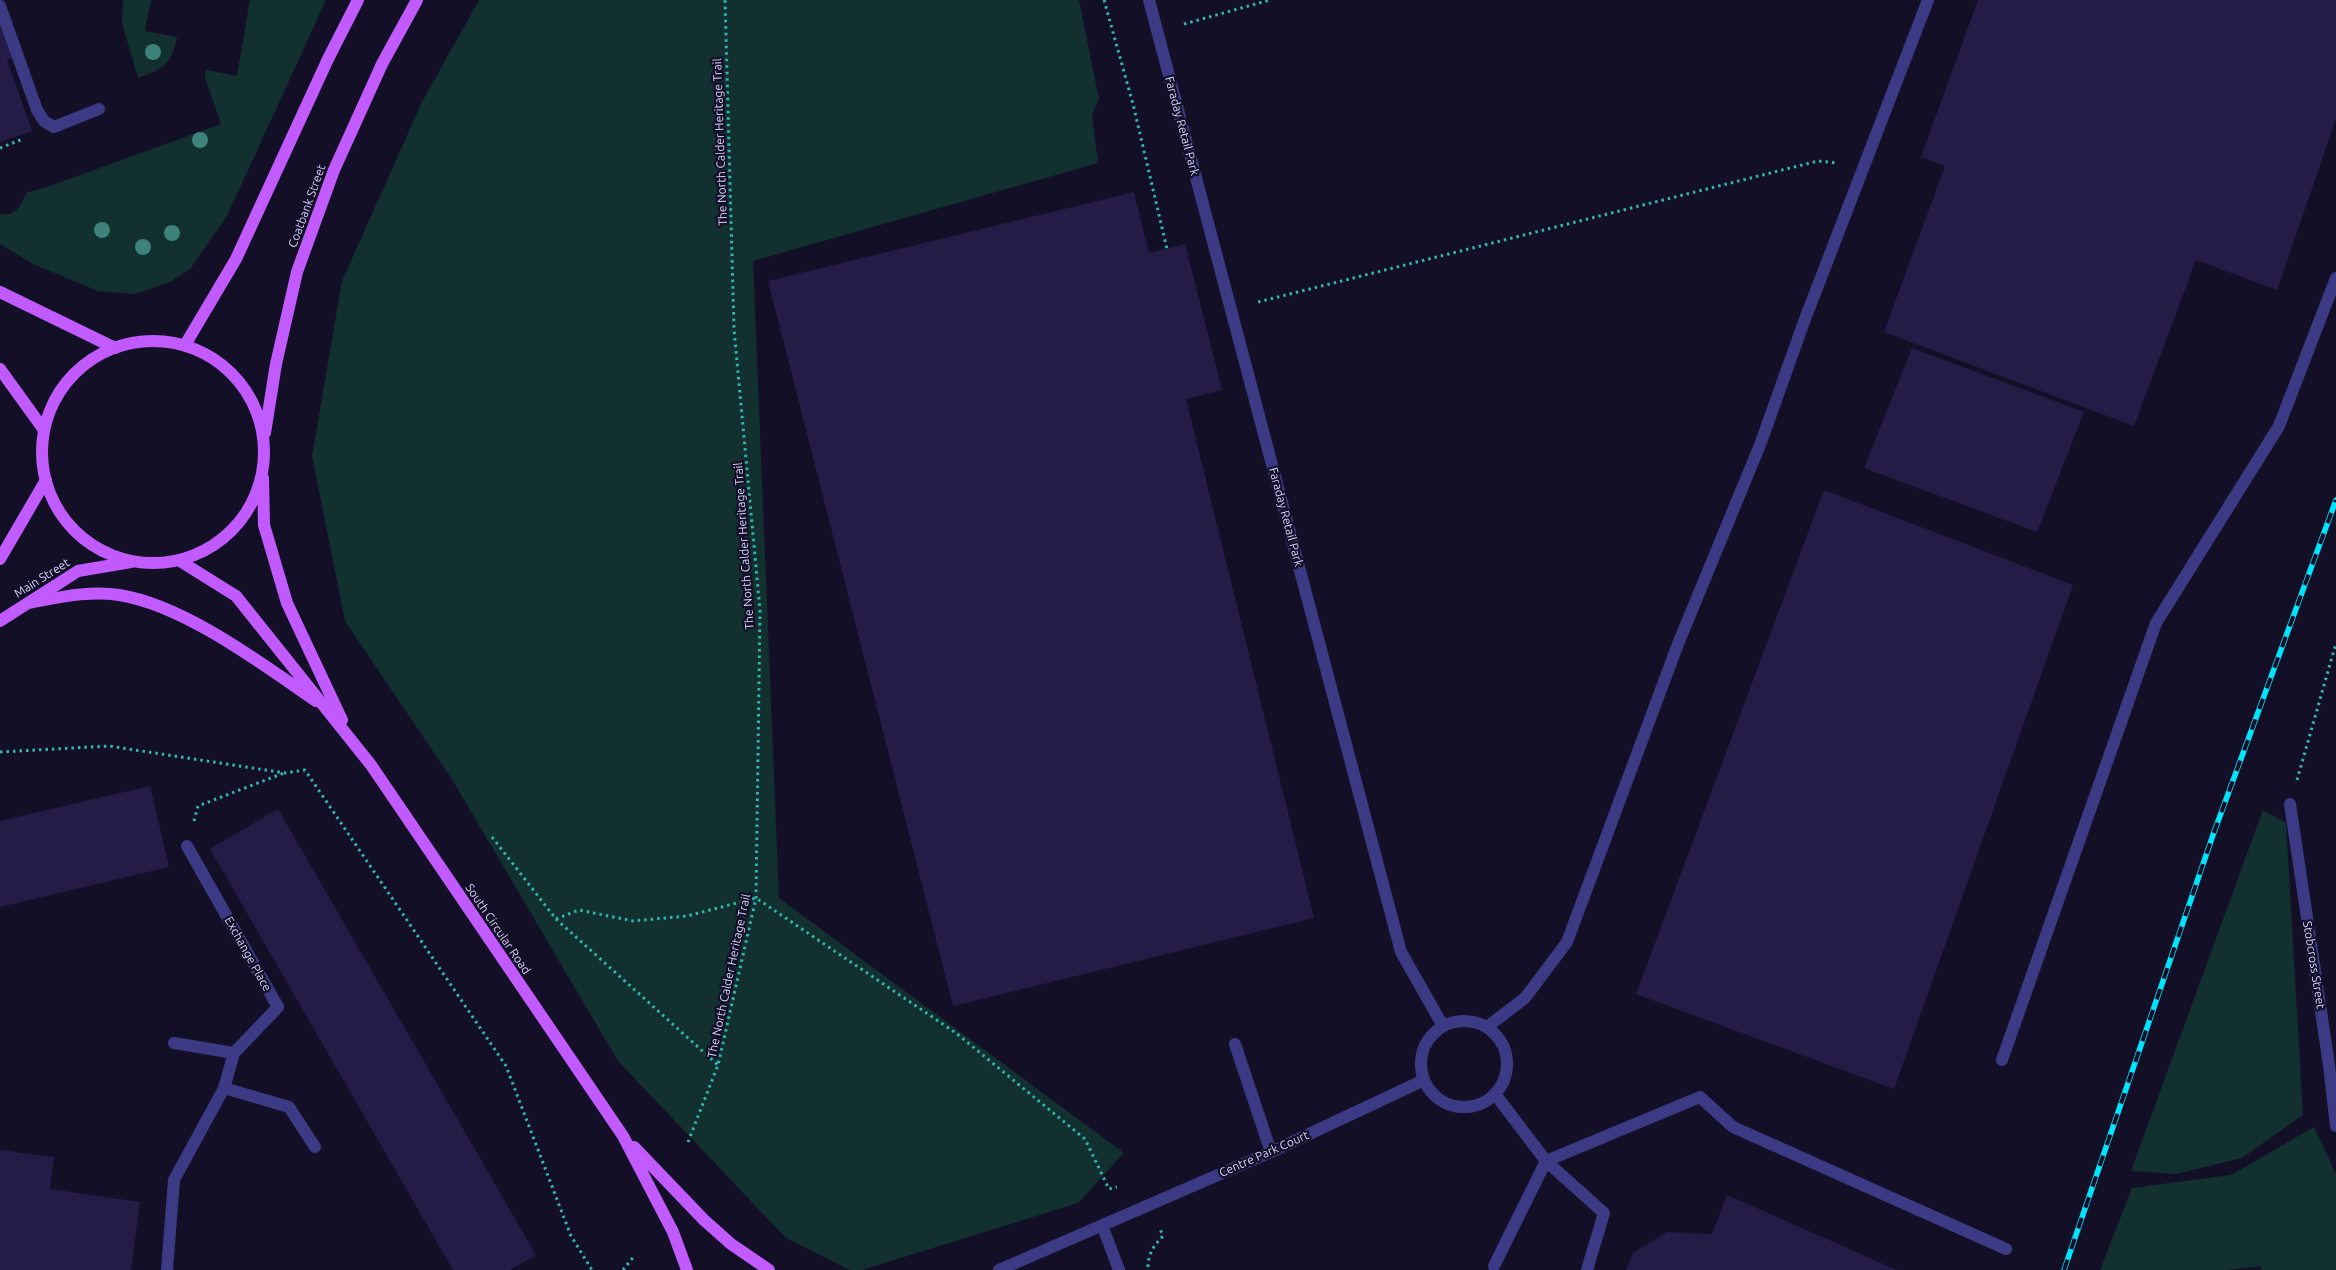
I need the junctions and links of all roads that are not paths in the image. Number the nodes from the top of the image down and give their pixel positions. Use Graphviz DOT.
graph roads {
  1 [pos="358,0"];
  2 [pos="417,0"];
  3 [pos="1149,0"];
  4 [pos="1928,0"];
  5 [pos="0,6"];
  6 [pos="99,109"];
  7 [pos="2336,278"];
  8 [pos="0,292"];
  9 [pos="185,345"];
  10 [pos="115,348"];
  11 [pos="0,370"];
  12 [pos="44,430"];
  13 [pos="264,435"];
  14 [pos="263,476"];
  15 [pos="46,480"];
  16 [pos="0,559"];
  17 [pos="180,561"];
  18 [pos="131,562"];
  19 [pos="28,603"];
  20 [pos="0,621"];
  21 [pos="328,709"];
  22 [pos="350,737"];
  23 [pos="2290,804"];
  24 [pos="187,846"];
  25 [pos="1443,1026"];
  26 [pos="1487,1027"];
  27 [pos="174,1043"];
  28 [pos="1235,1044"];
  29 [pos="234,1053"];
  30 [pos="2002,1060"];
  31 [pos="1424,1080"];
  32 [pos="224,1088"];
  33 [pos="1495,1094"];
  34 [pos="2336,1126"];
  35 [pos="623,1136"];
  36 [pos="315,1147"];
  37 [pos="1272,1152"];
  38 [pos="1546,1161"];
  39 [pos="1102,1226"];
  40 [pos="2006,1249"];
  41 [pos="1494,1266"];
  42 [pos="167,1270"];
  43 [pos="687,1270"];
  44 [pos="768,1270"];
  45 [pos="999,1270"];
  46 [pos="1119,1270"];
  47 [pos="1587,1270"];
  1 -- 9 [label="main road"];
  2 -- 13 [label="main road, Coatbank Street"];
  3 -- 25 [label="street, Faraday Retail Park"];
  4 -- 26 [label="street"];
  5 -- 6 [label="street"];
  7 -- 30 [label="street"];
  8 -- 10 [label="main road"];
  9 -- 10 [label="main road"];
  9 -- 13 [label="main road"];
  10 -- 12 [label="main road"];
  11 -- 12 [label="main road"];
  12 -- 15 [label="main road"];
  13 -- 14 [label="main road, South Circular Road"];
  14 -- 17 [label="main road"];
  14 -- 22 [label="main road, South Circular Road"];
  15 -- 16 [label="main road"];
  15 -- 18 [label="main road"];
  17 -- 18 [label="main road"];
  17 -- 21 [label="main road, South Circular Road"];
  18 -- 19 [label="main road, Main Street"];
  19 -- 20 [label="main road, Main Street"];
  19 -- 21 [label="main road"];
  21 -- 22 [label="main road, South Circular Road"];
  22 -- 35 [label="main road, South Circular Road"];
  23 -- 34 [label="street, Stobcross Street"];
  24 -- 29 [label="street, Exchange Place"];
  25 -- 26 [label="street"];
  25 -- 31 [label="street"];
  26 -- 33 [label="street"];
  27 -- 29 [label="street"];
  28 -- 37 [label="street"];
  29 -- 32 [label="street, Exchange Place"];
  31 -- 33 [label="street"];
  31 -- 37 [label="street, Centre Park Court"];
  32 -- 36 [label="street"];
  32 -- 42 [label="street, Exchange Place"];
  33 -- 38 [label="street"];
  35 -- 43 [label="main road, South Circular Road"];
  35 -- 44 [label="main road, South Circular Road"];
  37 -- 39 [label="street, Centre Park Court"];
  38 -- 40 [label="street"];
  38 -- 41 [label="street"];
  38 -- 47 [label="street"];
  39 -- 45 [label="street, Centre Park Court"];
  39 -- 46 [label="street"];
}
